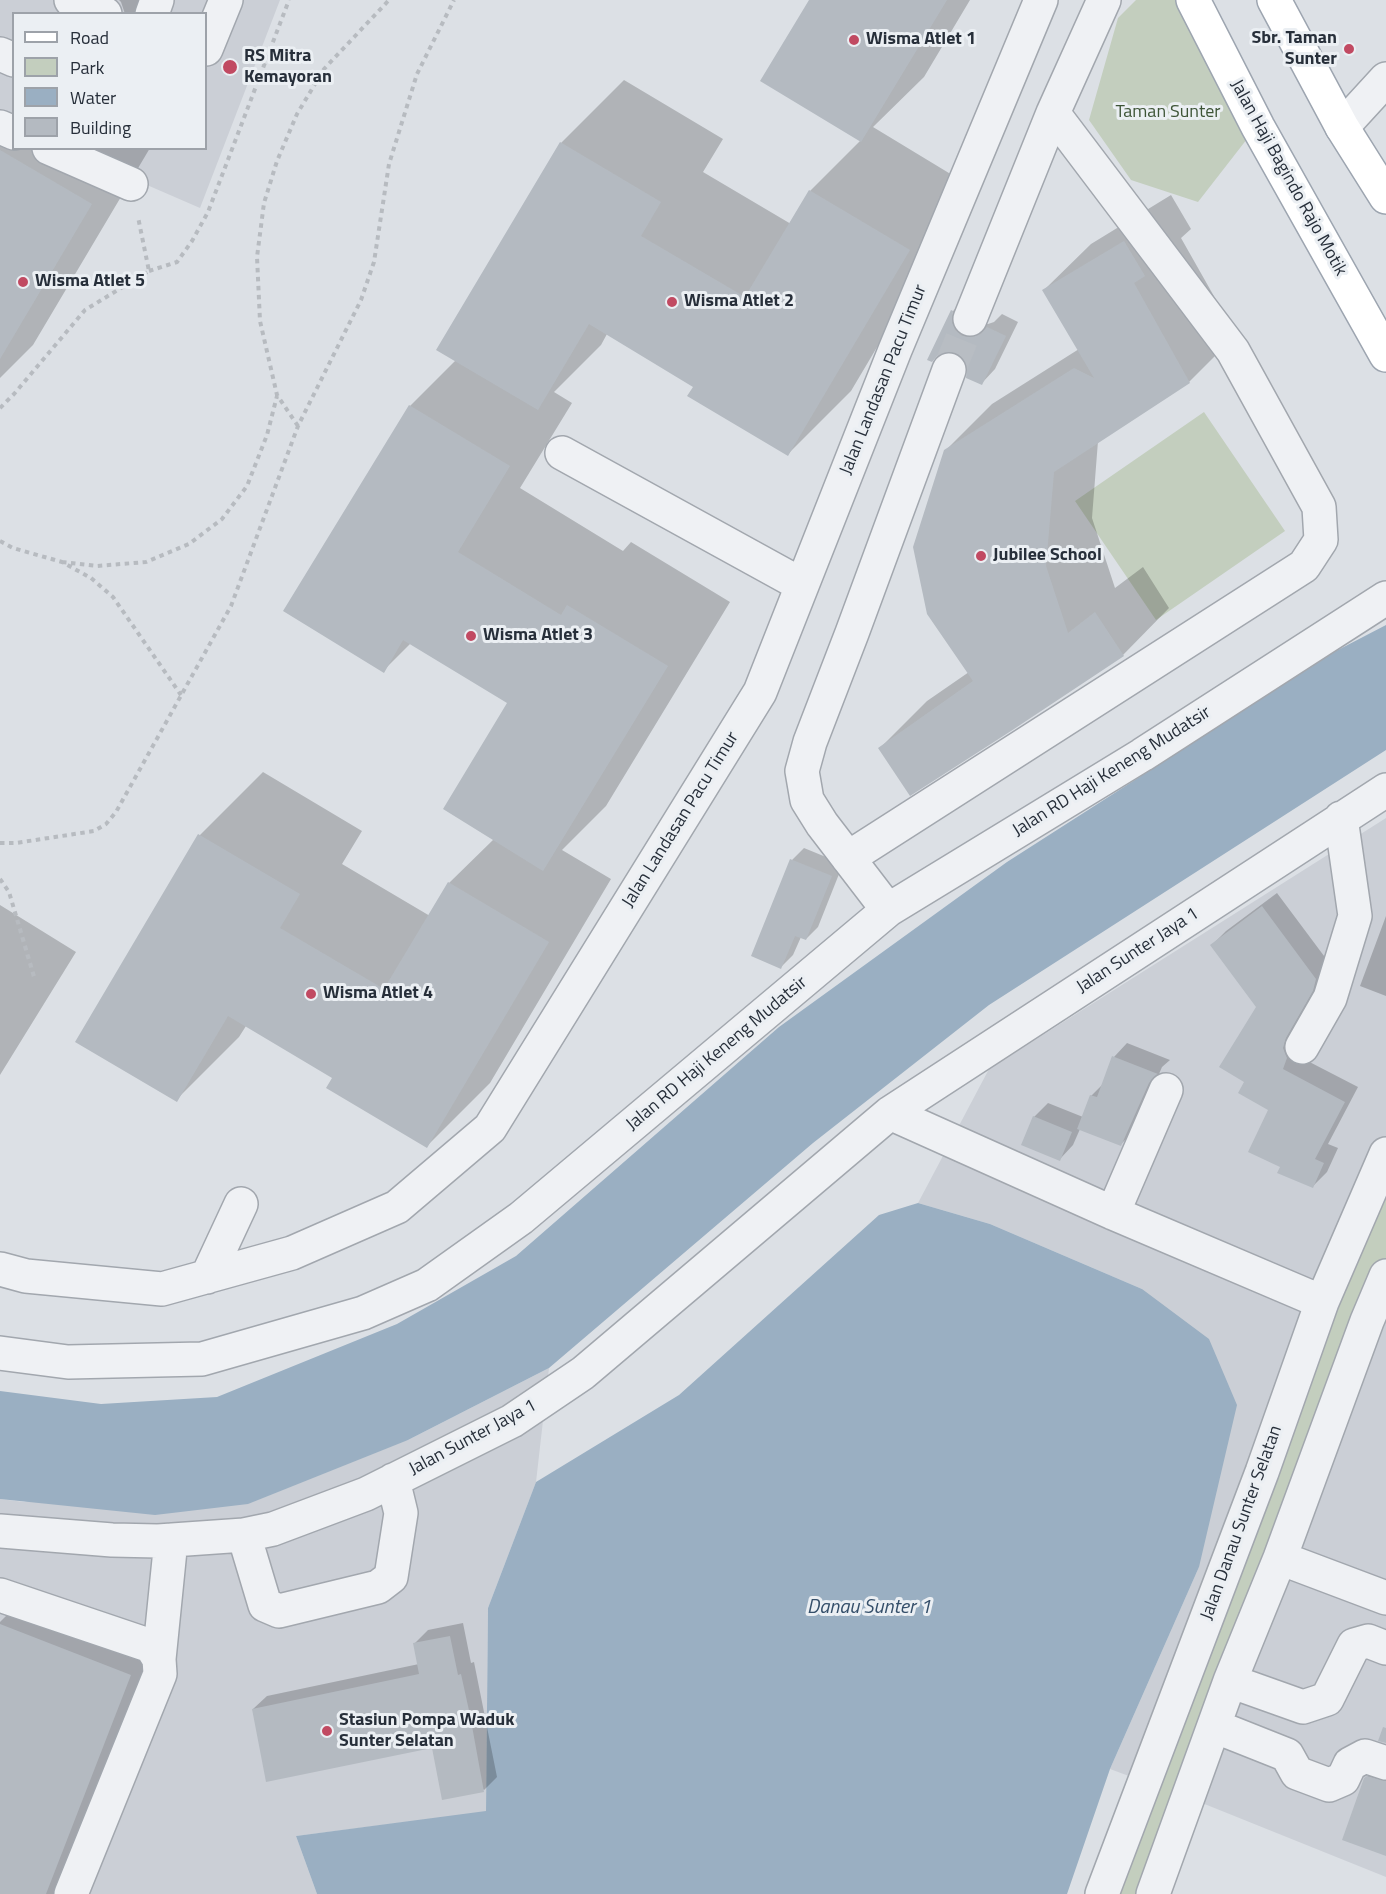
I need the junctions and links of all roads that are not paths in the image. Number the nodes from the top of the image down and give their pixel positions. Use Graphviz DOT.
graph roads {
  1 [pos="71,0"];
  2 [pos="226,0"];
  3 [pos="1041,0"];
  4 [pos="1104,0"];
  5 [pos="1193,0"];
  6 [pos="1274,0"];
  7 [pos="100,12"];
  8 [pos="207,47"];
  9 [pos="1386,80"];
  10 [pos="1053,113"];
  11 [pos="1342,127"];
  12 [pos="54,150"];
  13 [pos="131,184"];
  14 [pos="1386,197"];
  15 [pos="970,319"];
  16 [pos="1386,355"];
  17 [pos="948,370"];
  18 [pos="562,453"];
  19 [pos="802,585"];
  20 [pos="1386,598"];
  21 [pos="1386,790"];
  22 [pos="1341,818"];
  23 [pos="848,858"];
  24 [pos="888,910"];
  25 [pos="1302,1047"];
  26 [pos="1166,1090"];
  27 [pos="890,1113"];
  28 [pos="1386,1154"];
  29 [pos="241,1204"];
  30 [pos="1113,1213"];
  31 [pos="0,1269"];
  32 [pos="1386,1276"];
  33 [pos="207,1277"];
  34 [pos="1322,1302"];
  35 [pos="1376,1324"];
  36 [pos="0,1353"];
  37 [pos="393,1480"];
  38 [pos="0,1531"];
  39 [pos="244,1535"];
  40 [pos="171,1540"];
  41 [pos="1280,1558"];
  42 [pos="0,1595"];
  43 [pos="1386,1598"];
  44 [pos="1386,1648"];
  45 [pos="159,1659"];
  46 [pos="1230,1681"];
  47 [pos="1214,1726"];
  48 [pos="1386,1764"];
  49 [pos="70,1894"];
  50 [pos="1102,1894"];
  51 [pos="1152,1894"];
  1 -- 7 [label="street"];
  2 -- 8 [label="street"];
  3 -- 19 [label="street, Jalan Landasan Pacu Timur"];
  4 -- 10 [label="street"];
  5 -- 16 [label="main road, Jalan Haji Bagindo Rajo Motik"];
  6 -- 11 [label="main road"];
  9 -- 11 [label="street"];
  10 -- 15 [label="street"];
  10 -- 23 [label="street"];
  11 -- 14 [label="main road"];
  12 -- 13 [label="street"];
  17 -- 23 [label="street"];
  18 -- 19 [label="street"];
  19 -- 33 [label="street, Jalan Landasan Pacu Timur"];
  20 -- 24 [label="street, Jalan RD Haji Keneng Mudatsir"];
  21 -- 22 [label="street, Jalan Sunter Jaya 1"];
  22 -- 25 [label="street"];
  22 -- 27 [label="street, Jalan Sunter Jaya 1"];
  23 -- 24 [label="street"];
  24 -- 36 [label="street, Jalan RD Haji Keneng Mudatsir"];
  26 -- 30 [label="street"];
  27 -- 30 [label="street"];
  27 -- 37 [label="street, Jalan Sunter Jaya 1"];
  28 -- 34 [label="street, Jalan Danau Sunter Selatan"];
  29 -- 33 [label="street"];
  30 -- 34 [label="street"];
  31 -- 33 [label="street, Jalan Landasan Pacu Timur"];
  32 -- 35 [label="street"];
  34 -- 50 [label="street, Jalan Danau Sunter Selatan"];
  35 -- 41 [label="street"];
  37 -- 39 [label="street, Jalan Sunter Jaya 1"];
  37 -- 39 [label="street"];
  38 -- 40 [label="street, Jalan Sunter Jaya 1"];
  39 -- 40 [label="street, Jalan Sunter Jaya 1"];
  40 -- 45 [label="street"];
  41 -- 43 [label="street"];
  41 -- 46 [label="street"];
  42 -- 45 [label="street"];
  44 -- 46 [label="street"];
  45 -- 49 [label="street"];
  46 -- 47 [label="street"];
  47 -- 48 [label="street"];
  47 -- 51 [label="street"];
}
